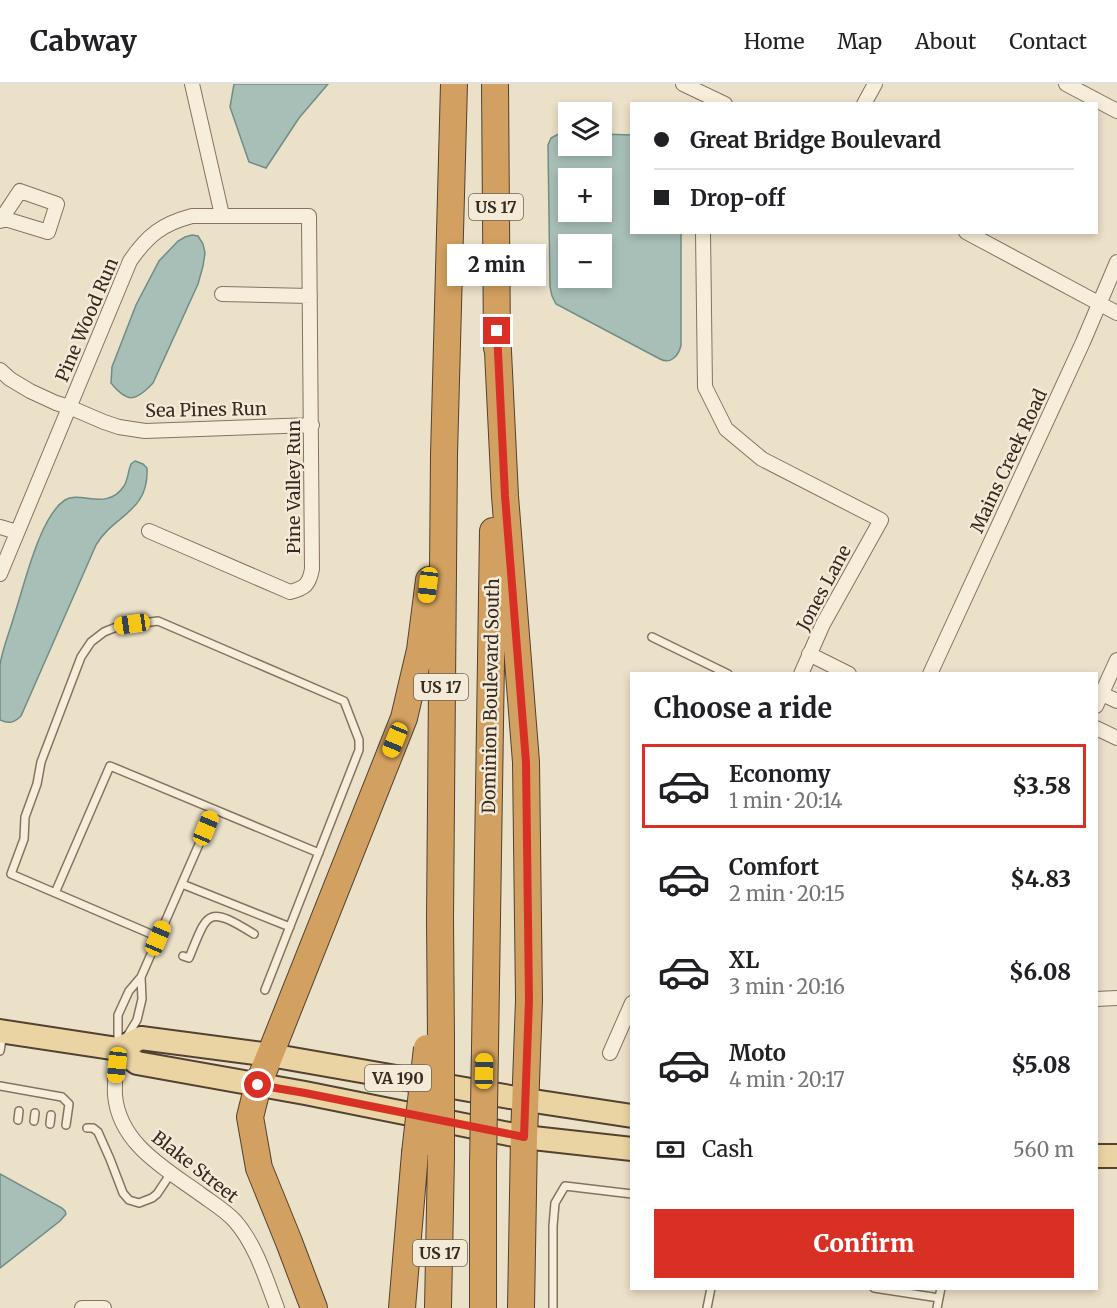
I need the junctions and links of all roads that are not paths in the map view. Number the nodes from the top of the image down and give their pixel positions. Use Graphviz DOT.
graph roads {
  1 [pos="192,84"];
  2 [pos="454,84"];
  3 [pos="495,84"];
  4 [pos="684,84"];
  5 [pos="875,84"];
  6 [pos="1066,84"];
  7 [pos="702,93"];
  8 [pos="720,102"];
  9 [pos="865,102"];
  10 [pos="1117,111"];
  11 [pos="222,215"];
  12 [pos="309,216"];
  13 [pos="703,234"];
  14 [pos="970,234"];
  15 [pos="1117,262"];
  16 [pos="222,294"];
  17 [pos="310,296"];
  18 [pos="1099,303"];
  19 [pos="1117,313"];
  20 [pos="497,331"];
  21 [pos="0,370"];
  22 [pos="69,407"];
  23 [pos="312,425"];
  24 [pos="444,455"];
  25 [pos="0,527"];
  26 [pos="149,531"];
  27 [pos="17,532"];
  28 [pos="1,569"];
  29 [pos="652,637"];
  30 [pos="809,654"];
  31 [pos="1117,660"];
  32 [pos="724,672"];
  33 [pos="802,672"];
  34 [pos="845,672"];
  35 [pos="931,672"];
  36 [pos="1099,700"];
  37 [pos="1117,701"];
  38 [pos="1098,730"];
  39 [pos="1117,738"];
  40 [pos="214,810"];
  41 [pos="319,853"];
  42 [pos="182,885"];
  43 [pos="55,893"];
  44 [pos="290,927"];
  45 [pos="254,934"];
  46 [pos="158,938"];
  47 [pos="183,956"];
  48 [pos="141,977"];
  49 [pos="265,990"];
  50 [pos="1117,998"];
  51 [pos="1098,999"];
  52 [pos="630,1008"];
  53 [pos="1,1038"];
  54 [pos="435,1040"];
  55 [pos="118,1049"];
  56 [pos="610,1053"];
  57 [pos="270,1055"];
  58 [pos="258,1085"];
  59 [pos="0,1086"];
  60 [pos="527,1100"];
  61 [pos="19,1111"];
  62 [pos="35,1113"];
  63 [pos="630,1116"];
  64 [pos="18,1120"];
  65 [pos="34,1121"];
  66 [pos="66,1125"];
  67 [pos="87,1128"];
  68 [pos="524,1137"];
  69 [pos="630,1149"];
  70 [pos="1098,1156"];
  71 [pos="1117,1156"];
  72 [pos="171,1173"];
  73 [pos="630,1194"];
  74 [pos="441,1198"];
  75 [pos="290,1242"];
  76 [pos="711,1290"];
  77 [pos="887,1290"];
  78 [pos="941,1290"];
  79 [pos="939,1298"];
  80 [pos="82,1308"];
  81 [pos="104,1308"];
  82 [pos="277,1308"];
  83 [pos="314,1308"];
  84 [pos="323,1308"];
  85 [pos="402,1308"];
  86 [pos="438,1308"];
  87 [pos="444,1308"];
  88 [pos="483,1308"];
  89 [pos="521,1308"];
  90 [pos="553,1308"];
  91 [pos="707,1308"];
  92 [pos="937,1308"];
  1 -- 11 [label="street"];
  2 -- 24 [label="highway, US 17"];
  3 -- 20 [label="highway, Dominion Boulevard South / US 17"];
  4 -- 7 [label="street"];
  5 -- 9 [label="street"];
  6 -- 10 [label="street"];
  7 -- 8 [label="street"];
  11 -- 12 [label="street, Pine Wood Run"];
  11 -- 22 [label="street, Pine Wood Run"];
  12 -- 17 [label="street, Pine Valley Run"];
  13 -- 30 [label="street, Jones Lane"];
  14 -- 18 [label="street"];
  15 -- 18 [label="street, Mains Creek Road"];
  16 -- 17 [label="street"];
  17 -- 23 [label="street, Pine Valley Run"];
  18 -- 19 [label="street"];
  18 -- 35 [label="street, Mains Creek Road"];
  20 -- 60 [label="highway"];
  20 -- 88 [label="highway, Dominion Boulevard South, bridge"];
  21 -- 22 [label="street, Sea Pines Run"];
  22 -- 23 [label="street, Sea Pines Run"];
  22 -- 27 [label="street, Pine Wood Run"];
  23 -- 26 [label="street, Pine Valley Run"];
  24 -- 54 [label="highway, US 17"];
  24 -- 57 [label="highway"];
  25 -- 27 [label="street"];
  27 -- 28 [label="street, Pine Wood Run"];
  29 -- 32 [label="lane"];
  30 -- 33 [label="street, Jones Lane"];
  30 -- 34 [label="street"];
  31 -- 36 [label="street"];
  36 -- 37 [label="street"];
  38 -- 39 [label="street"];
  40 -- 41 [label="lane"];
  40 -- 42 [label="lane"];
  40 -- 43 [label="lane"];
  41 -- 43 [label="lane"];
  41 -- 44 [label="lane"];
  42 -- 44 [label="lane"];
  42 -- 46 [label="lane"];
  43 -- 46 [label="lane"];
  44 -- 49 [label="lane"];
  45 -- 47 [label="lane"];
  46 -- 48 [label="lane"];
  48 -- 55 [label="lane"];
  48 -- 55 [label="lane"];
  50 -- 51 [label="street"];
  52 -- 56 [label="street"];
  53 -- 55 [label="main road, VA 190"];
  54 -- 74 [label="highway, US 17, bridge"];
  54 -- 85 [label="highway, bridge"];
  55 -- 57 [label="main road, VA 190"];
  55 -- 58 [label="main road, VA 190"];
  55 -- 72 [label="street, Blake Street"];
  57 -- 58 [label="highway"];
  57 -- 60 [label="main road, VA 190"];
  58 -- 68 [label="main road, VA 190"];
  58 -- 75 [label="highway"];
  59 -- 66 [label="lane"];
  60 -- 63 [label="main road"];
  60 -- 68 [label="highway"];
  61 -- 64 [label="lane"];
  62 -- 65 [label="lane"];
  67 -- 72 [label="lane"];
  68 -- 69 [label="main road, VA 190"];
  68 -- 89 [label="highway"];
  70 -- 71 [label="main road"];
  72 -- 82 [label="street, Blake Street"];
  73 -- 90 [label="lane"];
  74 -- 86 [label="highway, US 17"];
  74 -- 87 [label="highway"];
  75 -- 83 [label="highway"];
  75 -- 84 [label="highway"];
  76 -- 91 [label="lane"];
  77 -- 79 [label="lane"];
  78 -- 79 [label="lane"];
  79 -- 92 [label="lane"];
  80 -- 81 [label="street"];
}
